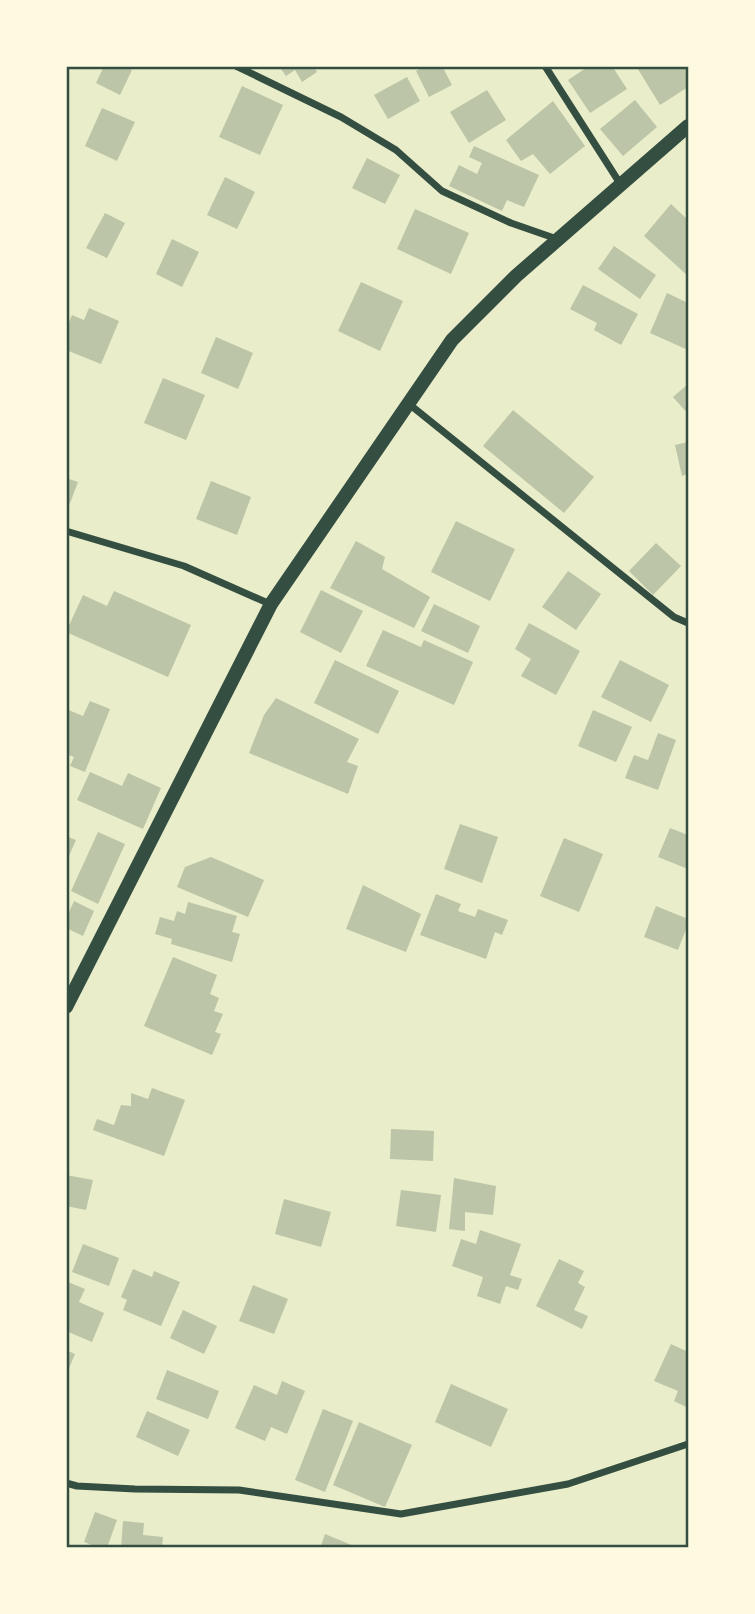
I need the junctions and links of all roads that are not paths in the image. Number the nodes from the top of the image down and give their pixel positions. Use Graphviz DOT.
graph roads {
  1 [pos="236,66"];
  2 [pos="545,66"];
  3 [pos="688,126"];
  4 [pos="621,185"];
  5 [pos="558,239"];
  6 [pos="409,404"];
  7 [pos="66,531"];
  8 [pos="271,604"];
  9 [pos="688,623"];
  10 [pos="66,1007"];
  11 [pos="688,1444"];
  12 [pos="66,1483"];
  1 -- 5 [label="street"];
  2 -- 4 [label="street"];
  3 -- 4 [label="main road"];
  4 -- 5 [label="main road"];
  5 -- 6 [label="main road"];
  6 -- 8 [label="main road"];
  6 -- 9 [label="street"];
  7 -- 8 [label="street"];
  8 -- 10 [label="main road"];
  11 -- 12 [label="street"];
}
